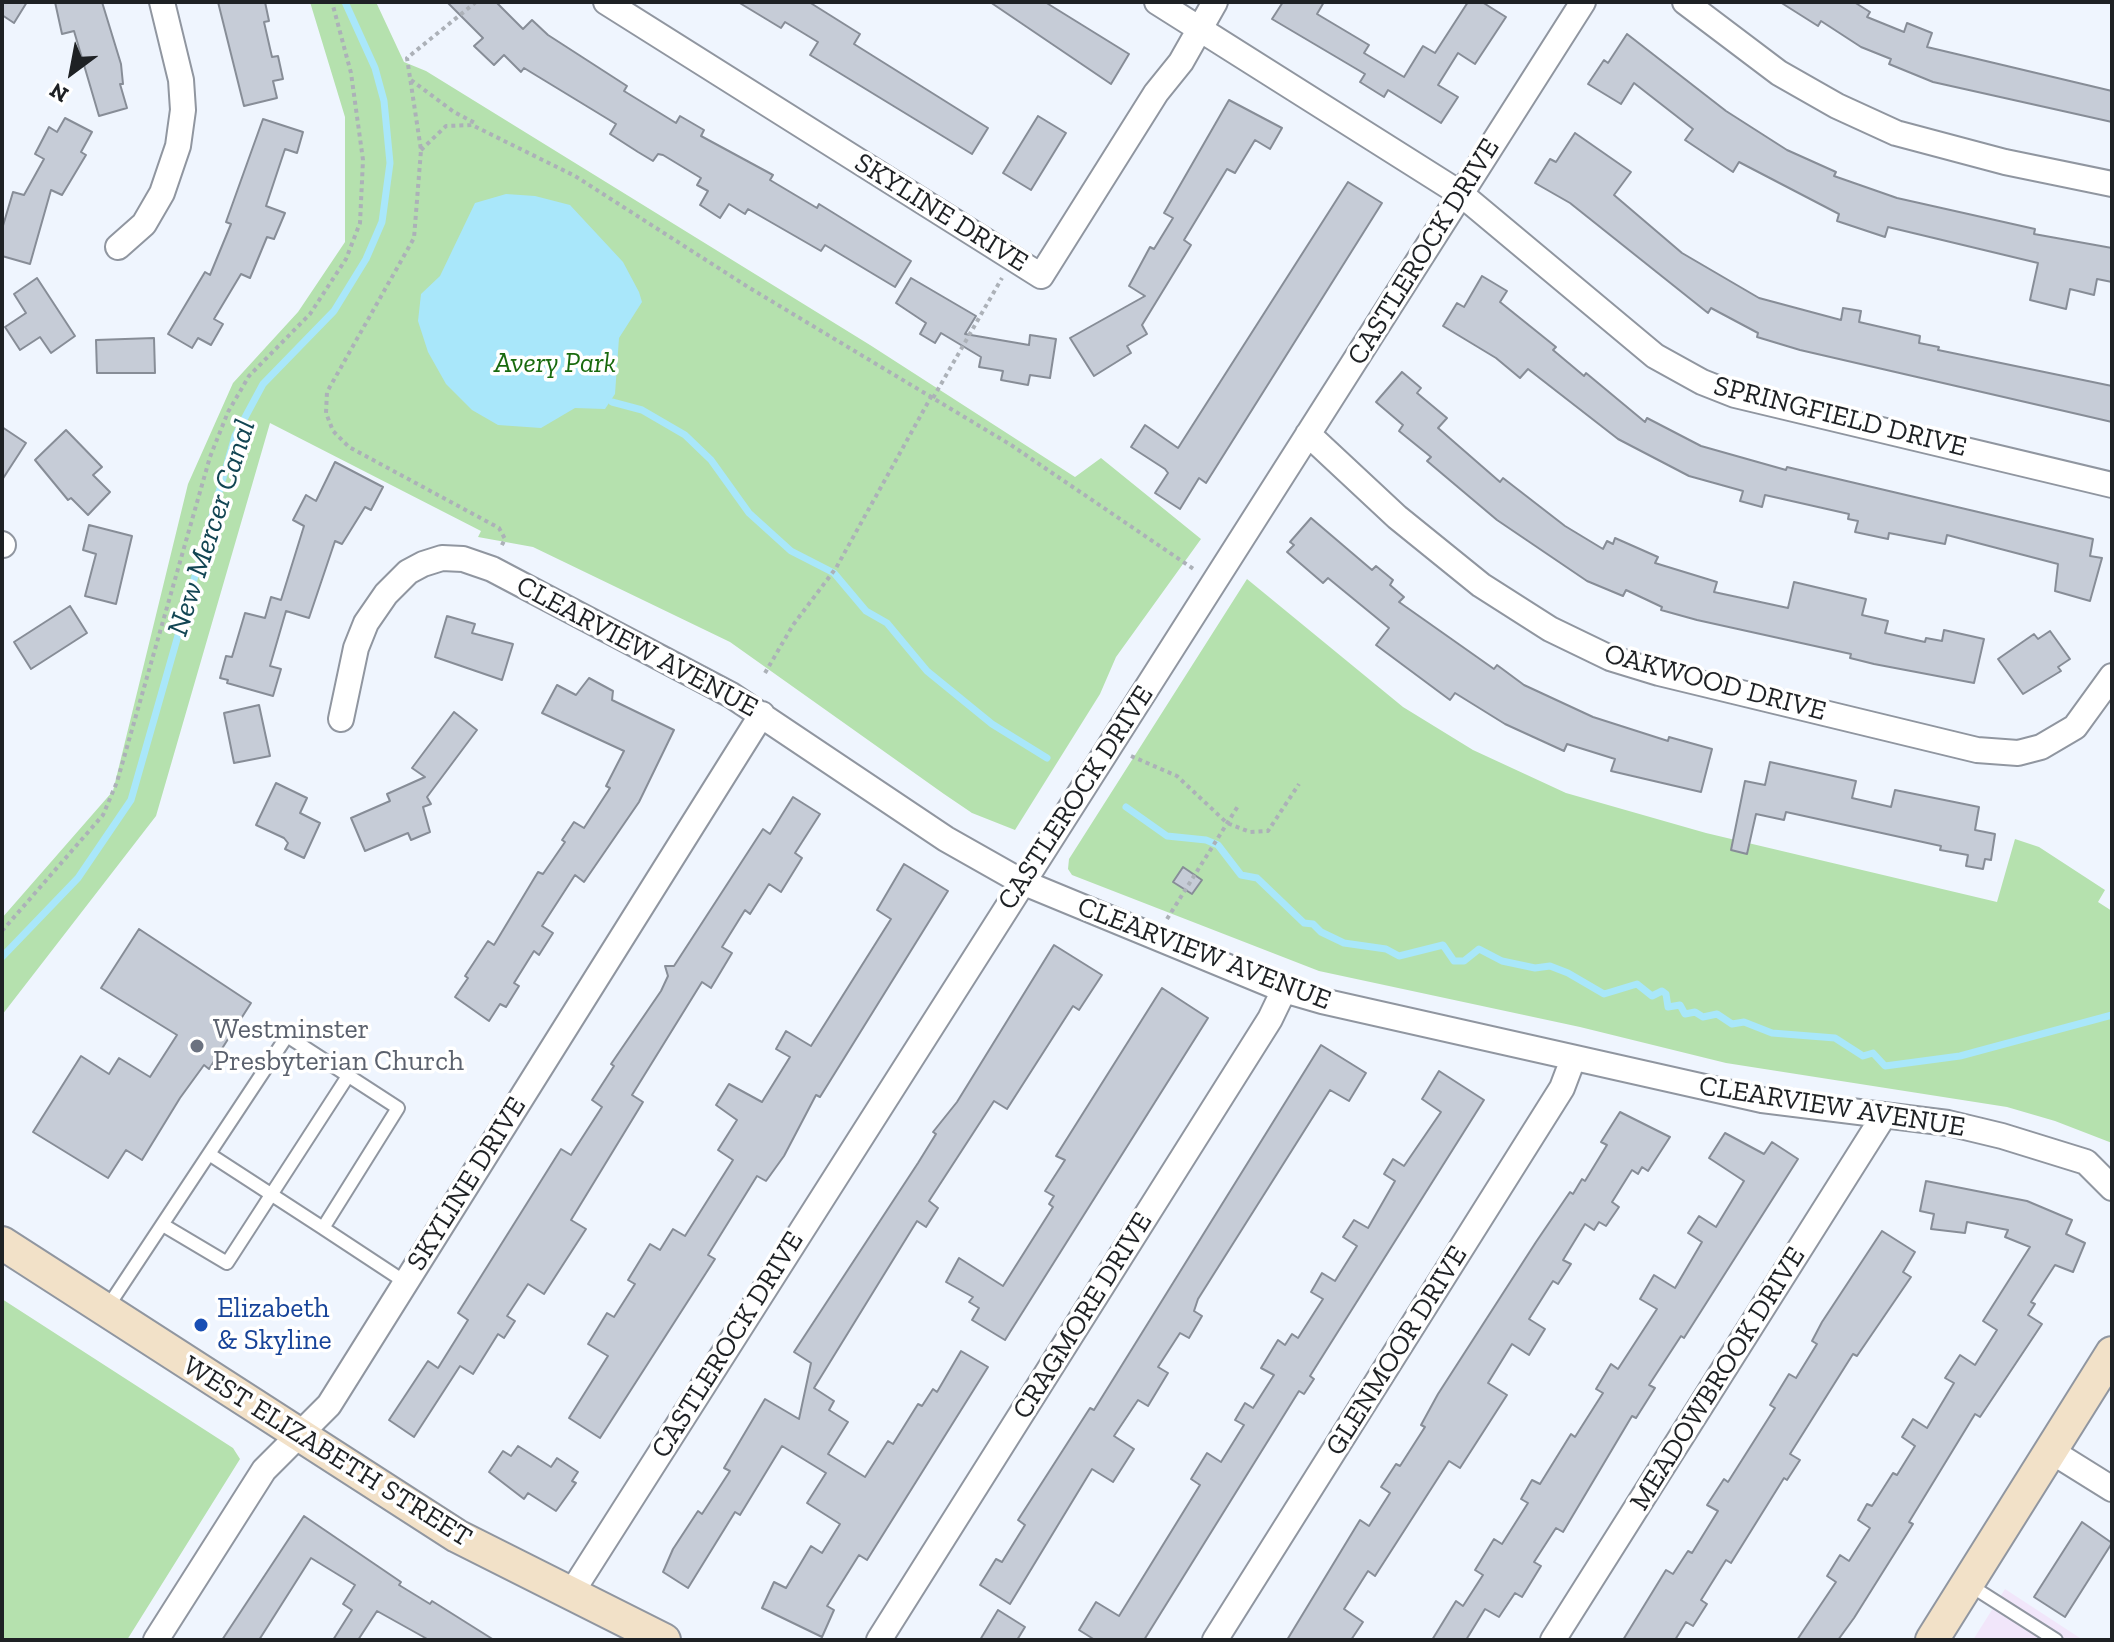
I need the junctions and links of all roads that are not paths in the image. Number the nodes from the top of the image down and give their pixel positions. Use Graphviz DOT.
graph roads {
  1 [pos="162,2"];
  2 [pos="606,2"];
  3 [pos="1157,2"];
  4 [pos="1215,2"];
  5 [pos="1583,2"];
  6 [pos="1685,2"];
  7 [pos="1201,30"];
  8 [pos="2112,184"];
  9 [pos="1461,194"];
  10 [pos="118,247"];
  11 [pos="1308,434"];
  12 [pos="2112,485"];
  13 [pos="2112,676"];
  14 [pos="762,714"];
  15 [pos="341,719"];
  16 [pos="1022,882"];
  17 [pos="1284,990"];
  18 [pos="1573,1059"];
  19 [pos="348,1076"];
  20 [pos="1883,1117"];
  21 [pos="209,1154"];
  22 [pos="2112,1161"];
  23 [pos="2086,1162"];
  24 [pos="2112,1188"];
  25 [pos="271,1196"];
  26 [pos="163,1225"];
  27 [pos="323,1228"];
  28 [pos="2,1243"];
  29 [pos="405,1282"];
  30 [pos="105,1310"];
  31 [pos="2112,1353"];
  32 [pos="298,1435"];
  33 [pos="2051,1451"];
  34 [pos="2112,1489"];
  35 [pos="1968,1584"];
  36 [pos="570,1595"];
  37 [pos="156,1640"];
  38 [pos="664,1640"];
  39 [pos="879,1640"];
  40 [pos="1215,1640"];
  41 [pos="1553,1640"];
  42 [pos="1932,1640"];
  43 [pos="2056,1640"];
  1 -- 10 [label="street"];
  2 -- 7 [label="street, SKYLINE DRIVE"];
  3 -- 7 [label="street, SPRINGFIELD DRIVE"];
  4 -- 7 [label="street, SKYLINE DRIVE"];
  5 -- 9 [label="street, CASTLEROCK DRIVE"];
  6 -- 8 [label="street"];
  7 -- 9 [label="street, SPRINGFIELD DRIVE"];
  9 -- 11 [label="street, CASTLEROCK DRIVE"];
  9 -- 12 [label="street, SPRINGFIELD DRIVE"];
  11 -- 13 [label="street, OAKWOOD DRIVE"];
  11 -- 16 [label="street, CASTLEROCK DRIVE"];
  14 -- 15 [label="street, CLEARVIEW AVENUE"];
  14 -- 16 [label="street, CLEARVIEW AVENUE"];
  14 -- 29 [label="street, SKYLINE DRIVE"];
  16 -- 17 [label="street, CLEARVIEW AVENUE"];
  16 -- 36 [label="street, CASTLEROCK DRIVE"];
  17 -- 18 [label="street, CLEARVIEW AVENUE"];
  17 -- 39 [label="street, CRAGMORE DRIVE"];
  18 -- 20 [label="street, CLEARVIEW AVENUE"];
  18 -- 40 [label="street, GLENMOOR DRIVE"];
  19 -- 21 [label="lane"];
  19 -- 25 [label="lane"];
  19 -- 27 [label="lane"];
  20 -- 23 [label="street, CLEARVIEW AVENUE"];
  20 -- 41 [label="street, MEADOWBROOK DRIVE"];
  21 -- 25 [label="lane"];
  21 -- 26 [label="lane"];
  22 -- 23 [label="street, CLEARVIEW AVENUE"];
  23 -- 24 [label="street, CLEARVIEW AVENUE"];
  25 -- 26 [label="lane"];
  25 -- 27 [label="lane"];
  26 -- 30 [label="lane"];
  27 -- 29 [label="lane"];
  28 -- 30 [label="main road, WEST ELIZABETH STREET"];
  29 -- 32 [label="street, SKYLINE DRIVE"];
  30 -- 32 [label="main road, WEST ELIZABETH STREET"];
  31 -- 33 [label="main road"];
  32 -- 36 [label="main road, WEST ELIZABETH STREET"];
  32 -- 37 [label="street, SKYLINE DRIVE"];
  33 -- 34 [label="street"];
  33 -- 35 [label="main road"];
  35 -- 42 [label="main road"];
  35 -- 43 [label="lane"];
  36 -- 38 [label="main road, WEST ELIZABETH STREET"];
}
